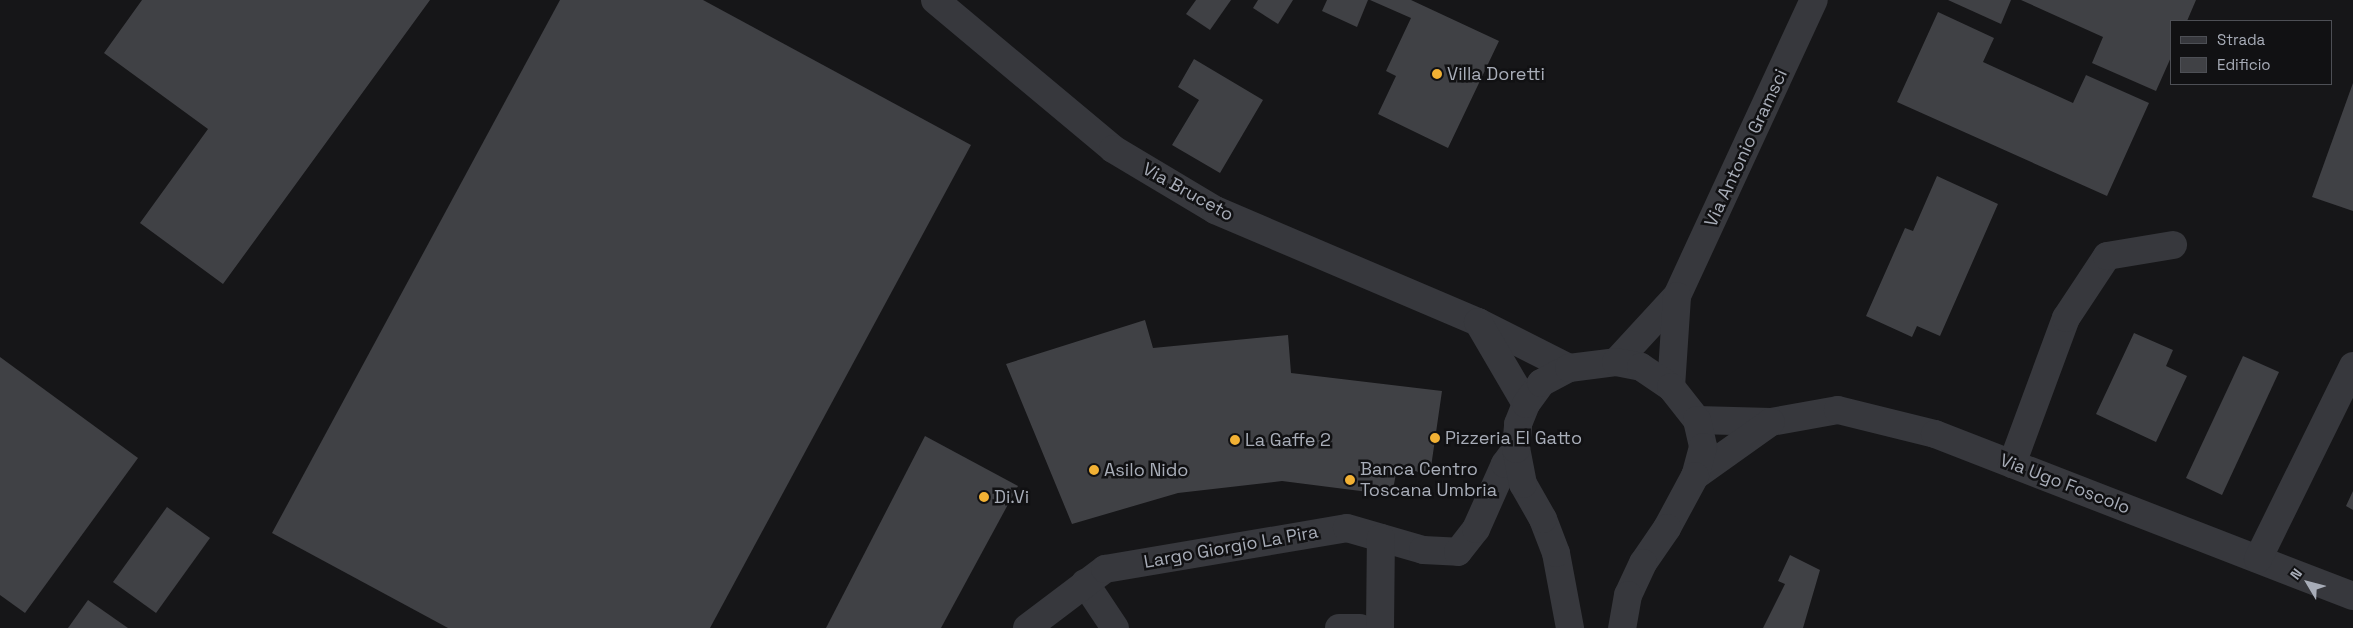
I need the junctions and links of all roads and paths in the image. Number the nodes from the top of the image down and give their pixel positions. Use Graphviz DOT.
graph roads {
  1 [pos="935,0"];
  2 [pos="1814,0"];
  3 [pos="2173,245"];
  4 [pos="1677,296"];
  5 [pos="1478,322"];
  6 [pos="1616,362"];
  7 [pos="2353,366"];
  8 [pos="1569,368"];
  9 [pos="1671,387"];
  10 [pos="1526,404"];
  11 [pos="1697,420"];
  12 [pos="1771,422"];
  13 [pos="1516,449"];
  14 [pos="2012,464"];
  15 [pos="1695,476"];
  16 [pos="1381,538"];
  17 [pos="2258,559"];
  18 [pos="1085,583"];
  19 [pos="2353,596"];
  20 [pos="1027,628"];
  21 [pos="1115,628"];
  22 [pos="1339,628"];
  23 [pos="1360,628"];
  24 [pos="1380,628"];
  25 [pos="1570,628"];
  26 [pos="1622,628"];
  1 -- 5 [label="street, Via Bruceto"];
  2 -- 4 [label="street, Via Antonio Gramsci"];
  3 -- 14 [label="street"];
  4 -- 6 [label="street, Via Antonio Gramsci"];
  4 -- 9 [label="street, Via Antonio Gramsci"];
  5 -- 8 [label="street, Via Bruceto"];
  5 -- 10 [label="street"];
  6 -- 8 [label="street"];
  6 -- 9 [label="street"];
  7 -- 17 [label="street"];
  8 -- 10 [label="street"];
  9 -- 11 [label="street"];
  10 -- 13 [label="street"];
  11 -- 12 [label="street, Via Ugo Foscolo"];
  11 -- 15 [label="street"];
  12 -- 14 [label="street, Via Ugo Foscolo"];
  12 -- 15 [label="street, Via Ugo Foscolo"];
  13 -- 16 [label="street, Largo Giorgio La Pira"];
  13 -- 25 [label="street"];
  14 -- 17 [label="street, Via Ugo Foscolo"];
  15 -- 26 [label="street"];
  16 -- 18 [label="street, Largo Giorgio La Pira"];
  16 -- 24 [label="street"];
  17 -- 19 [label="street, Via Ugo Foscolo"];
  18 -- 20 [label="street, Largo Giorgio La Pira"];
  18 -- 21 [label="street"];
  22 -- 23 [label="street"];
}
